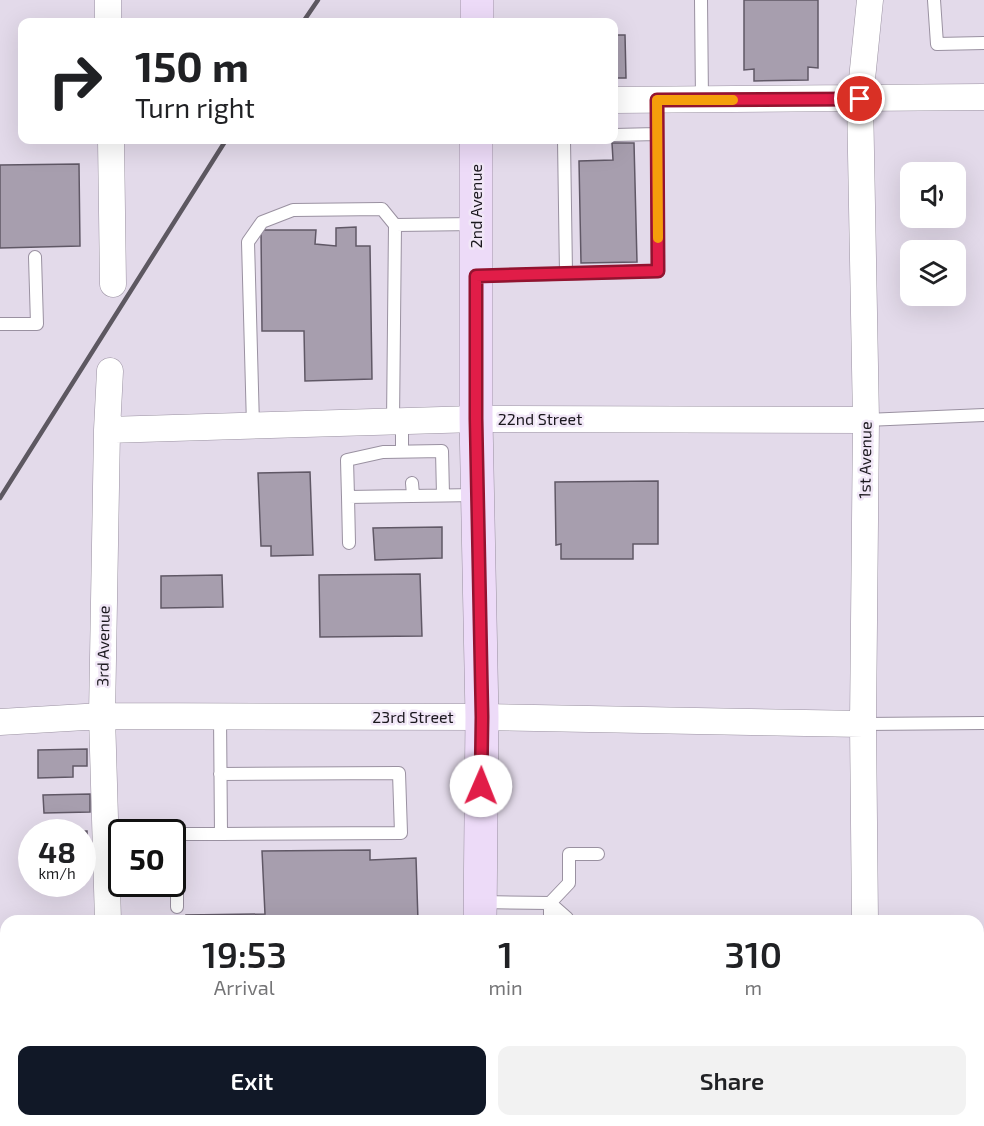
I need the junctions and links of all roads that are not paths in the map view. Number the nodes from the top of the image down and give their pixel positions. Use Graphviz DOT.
graph roads {
  1 [pos="108,0"];
  2 [pos="477,0"];
  3 [pos="700,0"];
  4 [pos="870,0"];
  5 [pos="934,0"];
  6 [pos="108,18"];
  7 [pos="477,18"];
  8 [pos="984,43"];
  9 [pos="984,98"];
  10 [pos="860,99"];
  11 [pos="618,100"];
  12 [pos="657,100"];
  13 [pos="702,100"];
  14 [pos="657,134"];
  15 [pos="618,135"];
  16 [pos="111,144"];
  17 [pos="476,144"];
  18 [pos="564,144"];
  19 [pos="476,224"];
  20 [pos="395,225"];
  21 [pos="35,257"];
  22 [pos="566,274"];
  23 [pos="476,276"];
  24 [pos="112,284"];
  25 [pos="0,324"];
  26 [pos="110,371"];
  27 [pos="984,415"];
  28 [pos="476,419"];
  29 [pos="866,420"];
  30 [pos="398,421"];
  31 [pos="253,425"];
  32 [pos="107,430"];
  33 [pos="409,454"];
  34 [pos="443,495"];
  35 [pos="477,495"];
  36 [pos="348,496"];
  37 [pos="349,543"];
  38 [pos="102,716"];
  39 [pos="220,716"];
  40 [pos="482,717"];
  41 [pos="0,722"];
  42 [pos="984,723"];
  43 [pos="862,724"];
  44 [pos="220,774"];
  45 [pos="112,819"];
  46 [pos="186,834"];
  47 [pos="221,834"];
  48 [pos="598,854"];
  49 [pos="110,897"];
  50 [pos="177,897"];
  51 [pos="550,903"];
  52 [pos="177,907"];
  53 [pos="480,912"];
  54 [pos="108,915"];
  55 [pos="550,915"];
  56 [pos="564,915"];
  57 [pos="865,915"];
  1 -- 6 [label="street"];
  2 -- 7 [label="main road"];
  3 -- 13 [label="lane"];
  4 -- 10 [label="street, 1st Avenue"];
  5 -- 8 [label="lane"];
  9 -- 10 [label="street"];
  10 -- 13 [label="street"];
  10 -- 29 [label="street, 1st Avenue"];
  11 -- 12 [label="street"];
  12 -- 13 [label="street"];
  12 -- 14 [label="lane"];
  14 -- 15 [label="lane"];
  14 -- 22 [label="lane"];
  16 -- 24 [label="street"];
  17 -- 19 [label="main road, 2nd Avenue"];
  18 -- 22 [label="lane"];
  19 -- 20 [label="lane"];
  19 -- 23 [label="main road, 2nd Avenue"];
  20 -- 30 [label="lane"];
  20 -- 31 [label="lane"];
  21 -- 25 [label="lane"];
  22 -- 23 [label="lane"];
  23 -- 28 [label="main road, 2nd Avenue"];
  26 -- 32 [label="street, 3rd Avenue"];
  27 -- 29 [label="lane"];
  28 -- 29 [label="street, 22nd Street"];
  28 -- 30 [label="street, 22nd Street"];
  28 -- 35 [label="main road, 2nd Avenue"];
  29 -- 43 [label="street, 1st Avenue"];
  30 -- 31 [label="street, 22nd Street"];
  30 -- 33 [label="lane"];
  31 -- 32 [label="street, 22nd Street"];
  32 -- 38 [label="street, 3rd Avenue"];
  33 -- 34 [label="lane"];
  33 -- 36 [label="lane"];
  34 -- 35 [label="lane"];
  34 -- 36 [label="lane"];
  35 -- 40 [label="main road, 2nd Avenue"];
  36 -- 37 [label="lane"];
  38 -- 39 [label="street, 23rd Street"];
  38 -- 41 [label="street, 23rd Street"];
  38 -- 45 [label="street, 3rd Avenue"];
  39 -- 40 [label="street, 23rd Street"];
  39 -- 44 [label="lane"];
  40 -- 43 [label="street, 23rd Street"];
  40 -- 53 [label="main road, 2nd Avenue"];
  42 -- 43 [label="lane"];
  43 -- 57 [label="street, 1st Avenue"];
  44 -- 47 [label="lane"];
  44 -- 47 [label="lane"];
  46 -- 47 [label="lane"];
  48 -- 51 [label="lane"];
  49 -- 54 [label="street, 3rd Avenue"];
  50 -- 52 [label="lane"];
  51 -- 53 [label="lane"];
  51 -- 55 [label="lane"];
  51 -- 56 [label="lane"];
}
